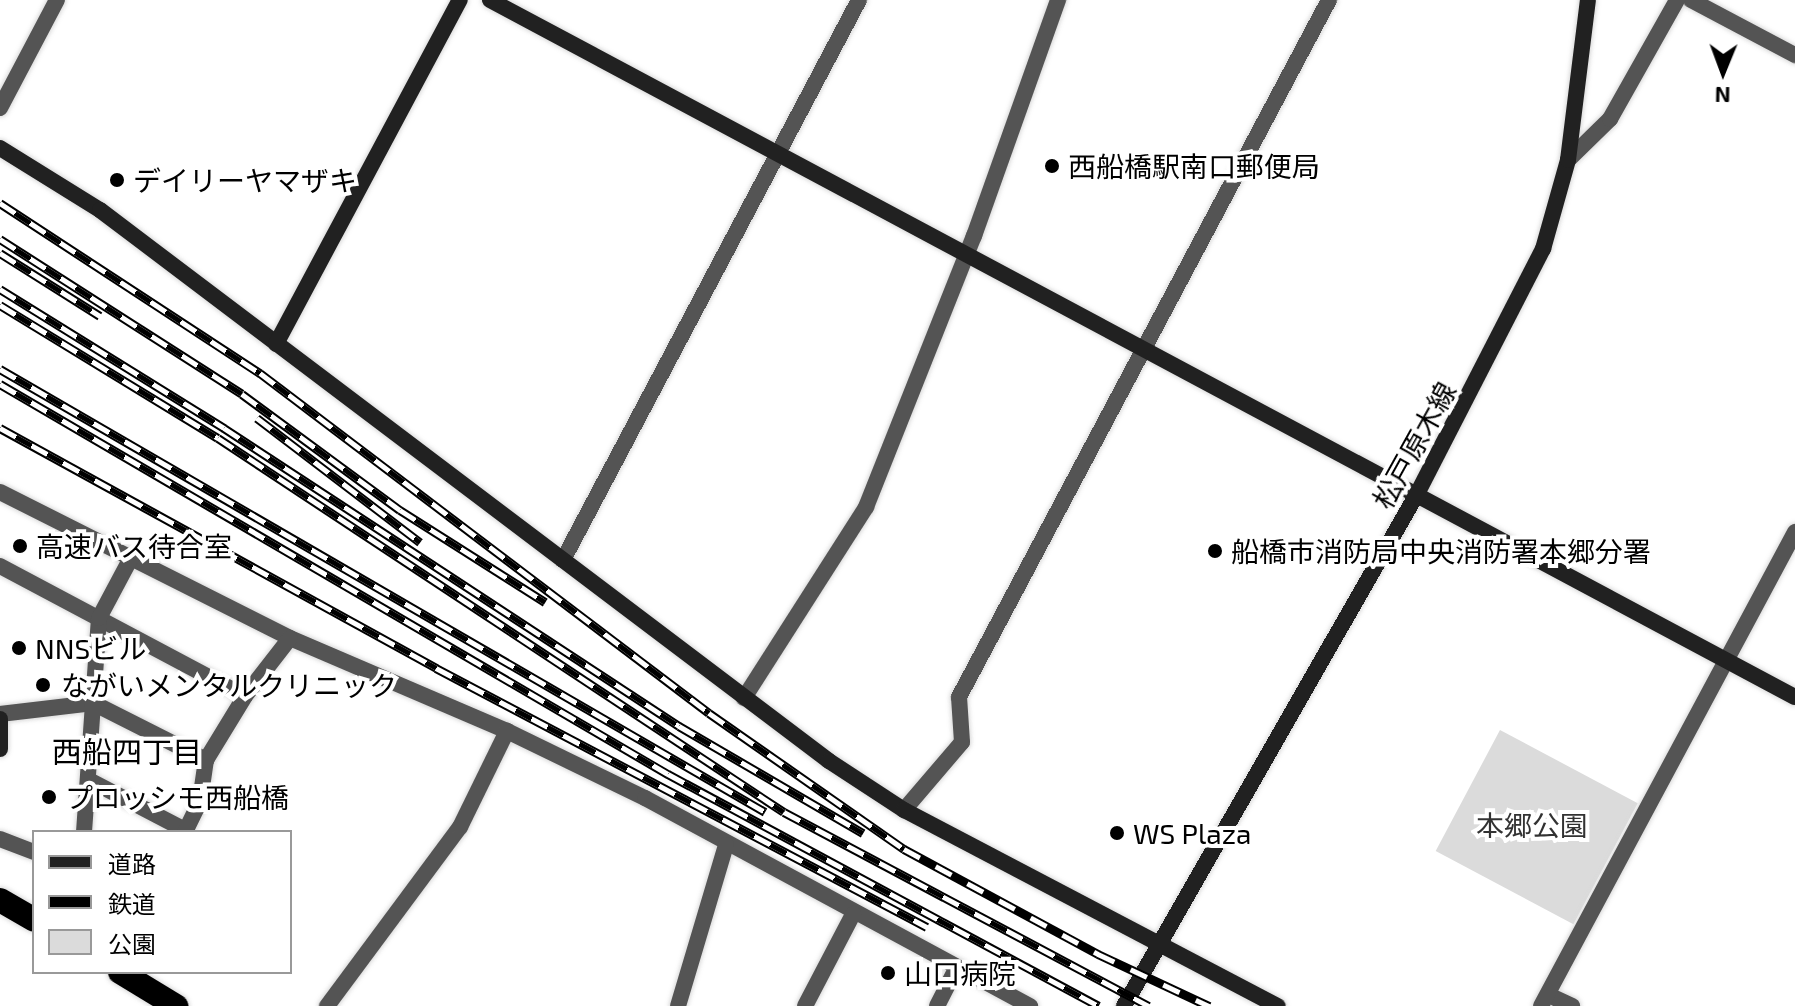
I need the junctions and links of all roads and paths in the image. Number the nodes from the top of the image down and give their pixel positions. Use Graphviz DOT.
graph roads {
  1 [pos="57,0"];
  2 [pos="460,0"];
  3 [pos="490,0"];
  4 [pos="859,0"];
  5 [pos="1058,0"];
  6 [pos="1329,0"];
  7 [pos="1588,0"];
  8 [pos="1677,0"];
  9 [pos="1691,0"];
  10 [pos="1795,55"];
  11 [pos="0,108"];
  12 [pos="0,148"];
  13 [pos="778,154"];
  14 [pos="1568,160"];
  15 [pos="968,253"];
  16 [pos="276,344"];
  17 [pos="1144,348"];
  18 [pos="0,492"];
  19 [pos="1417,494"];
  20 [pos="1795,532"];
  21 [pos="132,556"];
  22 [pos="563,560"];
  23 [pos="0,566"];
  24 [pos="99,618"];
  25 [pos="290,638"];
  26 [pos="1725,662"];
  27 [pos="245,696"];
  28 [pos="1795,697"];
  29 [pos="744,698"];
  30 [pos="93,703"];
  31 [pos="0,716"];
  32 [pos="507,731"];
  33 [pos="0,749"];
  34 [pos="206,760"];
  35 [pos="89,780"];
  36 [pos="904,810"];
  37 [pos="84,830"];
  38 [pos="183,830"];
  39 [pos="186,830"];
  40 [pos="0,839"];
  41 [pos="726,845"];
  42 [pos="32,851"];
  43 [pos="0,900"];
  44 [pos="853,914"];
  45 [pos="32,919"];
  46 [pos="1157,945"];
  47 [pos="957,967"];
  48 [pos="123,974"];
  49 [pos="1548,1002"];
  50 [pos="176,1006"];
  51 [pos="327,1006"];
  52 [pos="678,1006"];
  53 [pos="805,1006"];
  54 [pos="937,1006"];
  55 [pos="1030,1006"];
  56 [pos="1124,1006"];
  57 [pos="1278,1006"];
  58 [pos="1572,1006"];
  1 -- 11 [label="street"];
  2 -- 16 [label="street"];
  3 -- 13 [label="street"];
  4 -- 13 [label="street"];
  5 -- 15 [label="street"];
  6 -- 17 [label="street"];
  7 -- 14 [label="street, 松戸原木線"];
  8 -- 14 [label="street"];
  9 -- 10 [label="street"];
  12 -- 16 [label="street"];
  13 -- 15 [label="street"];
  13 -- 22 [label="street"];
  14 -- 19 [label="street, 松戸原木線"];
  15 -- 17 [label="street"];
  15 -- 29 [label="street"];
  16 -- 22 [label="street"];
  17 -- 19 [label="street"];
  17 -- 36 [label="street"];
  18 -- 21 [label="street"];
  19 -- 26 [label="street"];
  19 -- 46 [label="street, 松戸原木線"];
  20 -- 26 [label="street"];
  21 -- 24 [label="street"];
  21 -- 25 [label="street"];
  22 -- 29 [label="street"];
  23 -- 24 [label="street"];
  24 -- 27 [label="street"];
  24 -- 30 [label="street"];
  25 -- 27 [label="street"];
  25 -- 32 [label="street"];
  26 -- 28 [label="street"];
  26 -- 49 [label="street"];
  27 -- 34 [label="street"];
  29 -- 36 [label="street"];
  30 -- 31 [label="street"];
  30 -- 34 [label="street"];
  30 -- 35 [label="street"];
  31 -- 33 [label="street"];
  32 -- 41 [label="street"];
  32 -- 51 [label="street"];
  34 -- 39 [label="street"];
  35 -- 37 [label="street"];
  35 -- 38 [label="street"];
  36 -- 46 [label="street"];
  40 -- 42 [label="street"];
  41 -- 44 [label="street"];
  41 -- 52 [label="street"];
  43 -- 45 [label="highway"];
  44 -- 47 [label="street"];
  44 -- 53 [label="street"];
  46 -- 56 [label="street, 松戸原木線"];
  46 -- 57 [label="street"];
  47 -- 54 [label="street"];
  47 -- 55 [label="street"];
  48 -- 50 [label="highway"];
  49 -- 58 [label="street"];
}
